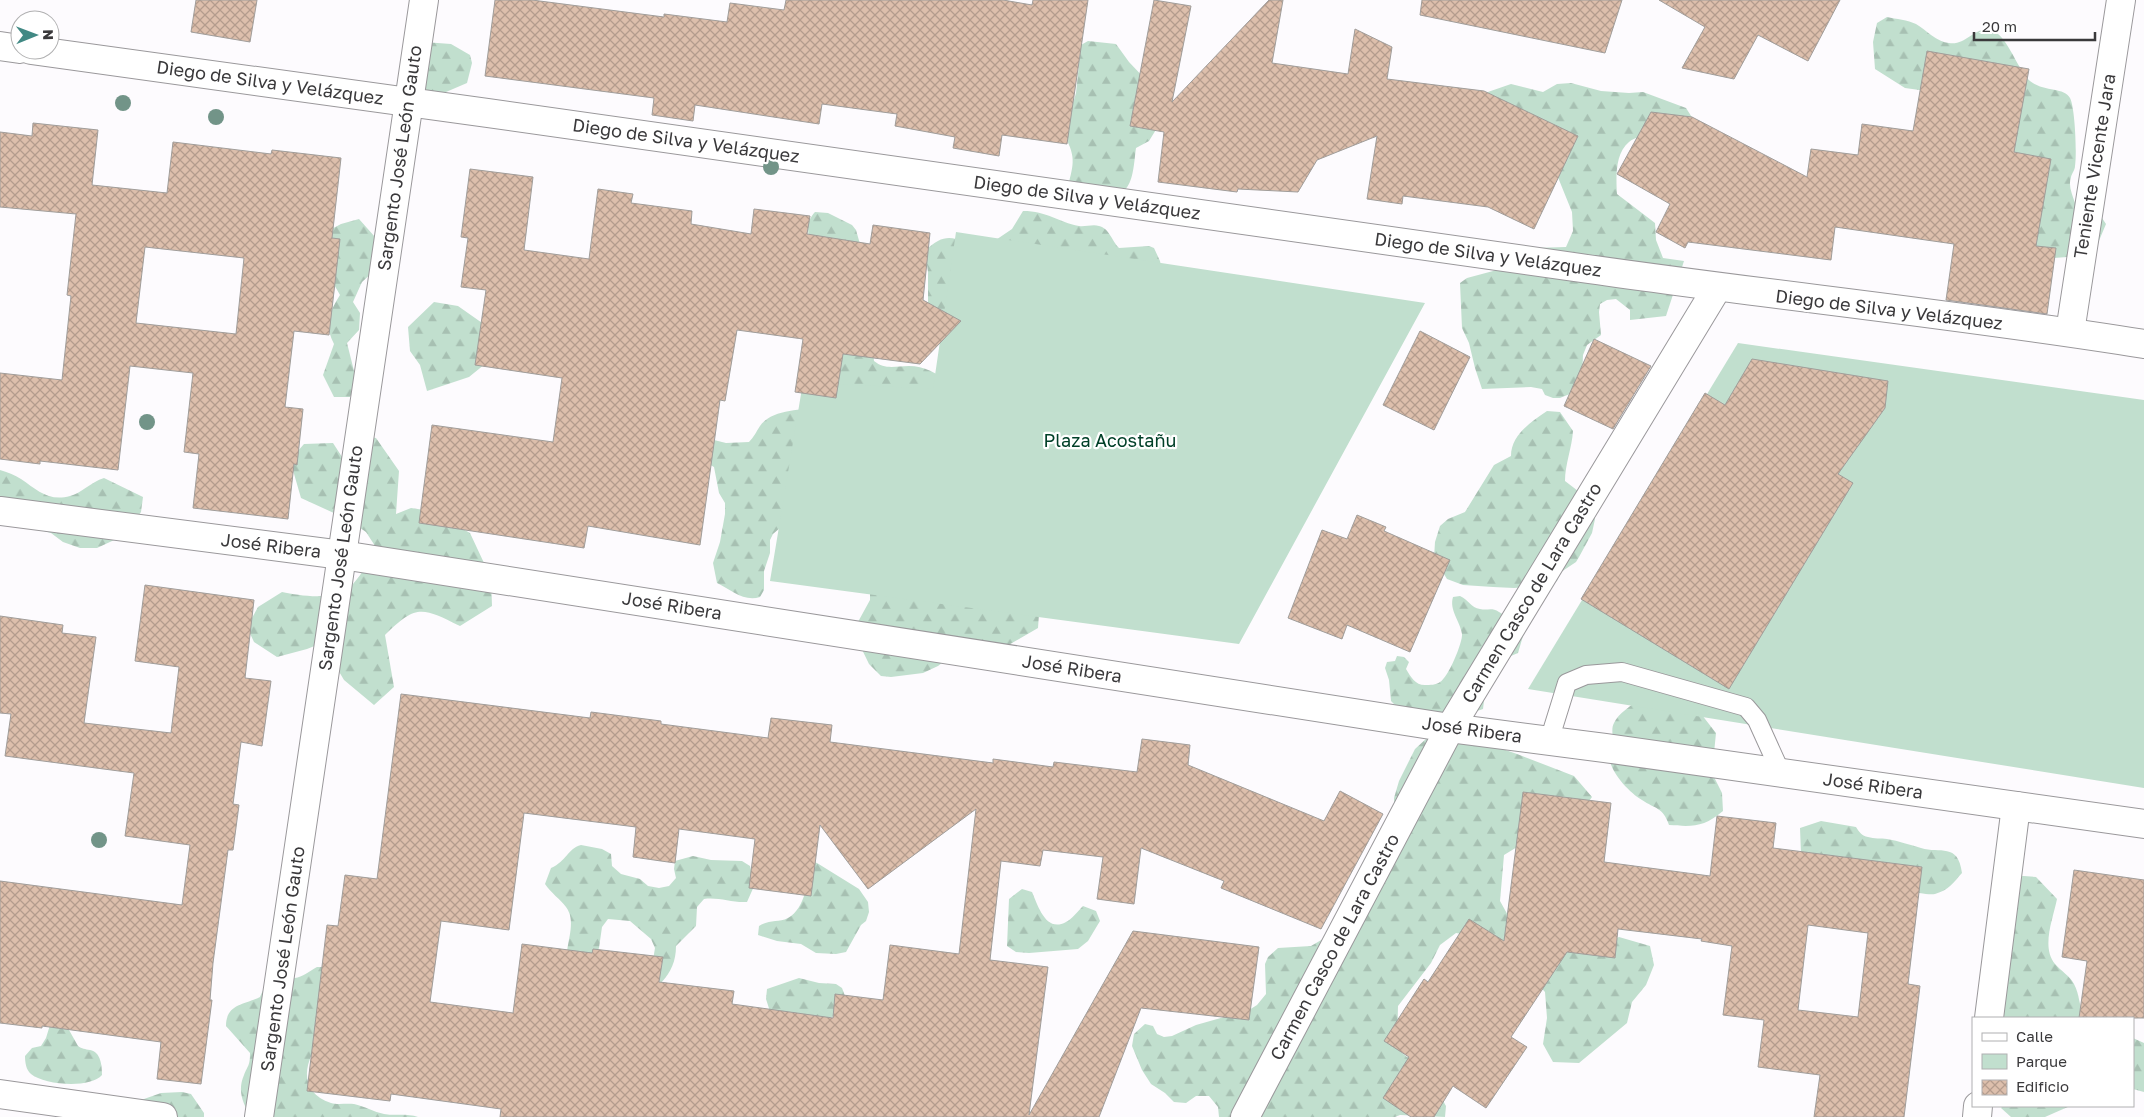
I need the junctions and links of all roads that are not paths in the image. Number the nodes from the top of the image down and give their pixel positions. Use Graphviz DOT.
graph roads {
  1 [pos="424,0"];
  2 [pos="2120,0"];
  3 [pos="60,54"];
  4 [pos="409,101"];
  5 [pos="1717,288"];
  6 [pos="2070,332"];
  7 [pos="2144,344"];
  8 [pos="0,511"];
  9 [pos="342,555"];
  10 [pos="1450,728"];
  11 [pos="1549,741"];
  12 [pos="1781,773"];
  13 [pos="2016,806"];
  14 [pos="2144,824"];
  15 [pos="1989,1017"];
  16 [pos="0,1094"];
  17 [pos="163,1117"];
  18 [pos="259,1117"];
  19 [pos="1245,1117"];
  1 -- 4 [label="street, Sargento José León Gauto"];
  2 -- 6 [label="street, Teniente Vicente Jara"];
  3 -- 4 [label="street, Diego de Silva y Velázquez"];
  4 -- 5 [label="street, Diego de Silva y Velázquez"];
  4 -- 9 [label="street, Sargento José León Gauto"];
  5 -- 6 [label="street, Diego de Silva y Velázquez"];
  5 -- 10 [label="street, Carmen Casco de Lara Castro"];
  6 -- 7 [label="street, Diego de Silva y Velázquez"];
  8 -- 9 [label="street, José Ribera"];
  9 -- 10 [label="street, José Ribera"];
  9 -- 18 [label="street, Sargento José León Gauto"];
  10 -- 11 [label="street, José Ribera"];
  10 -- 19 [label="street, Carmen Casco de Lara Castro"];
  11 -- 12 [label="street, José Ribera"];
  11 -- 12 [label="lane"];
  12 -- 13 [label="street, José Ribera"];
  13 -- 14 [label="street, José Ribera"];
  13 -- 15 [label="street"];
  16 -- 17 [label="street"];
}
